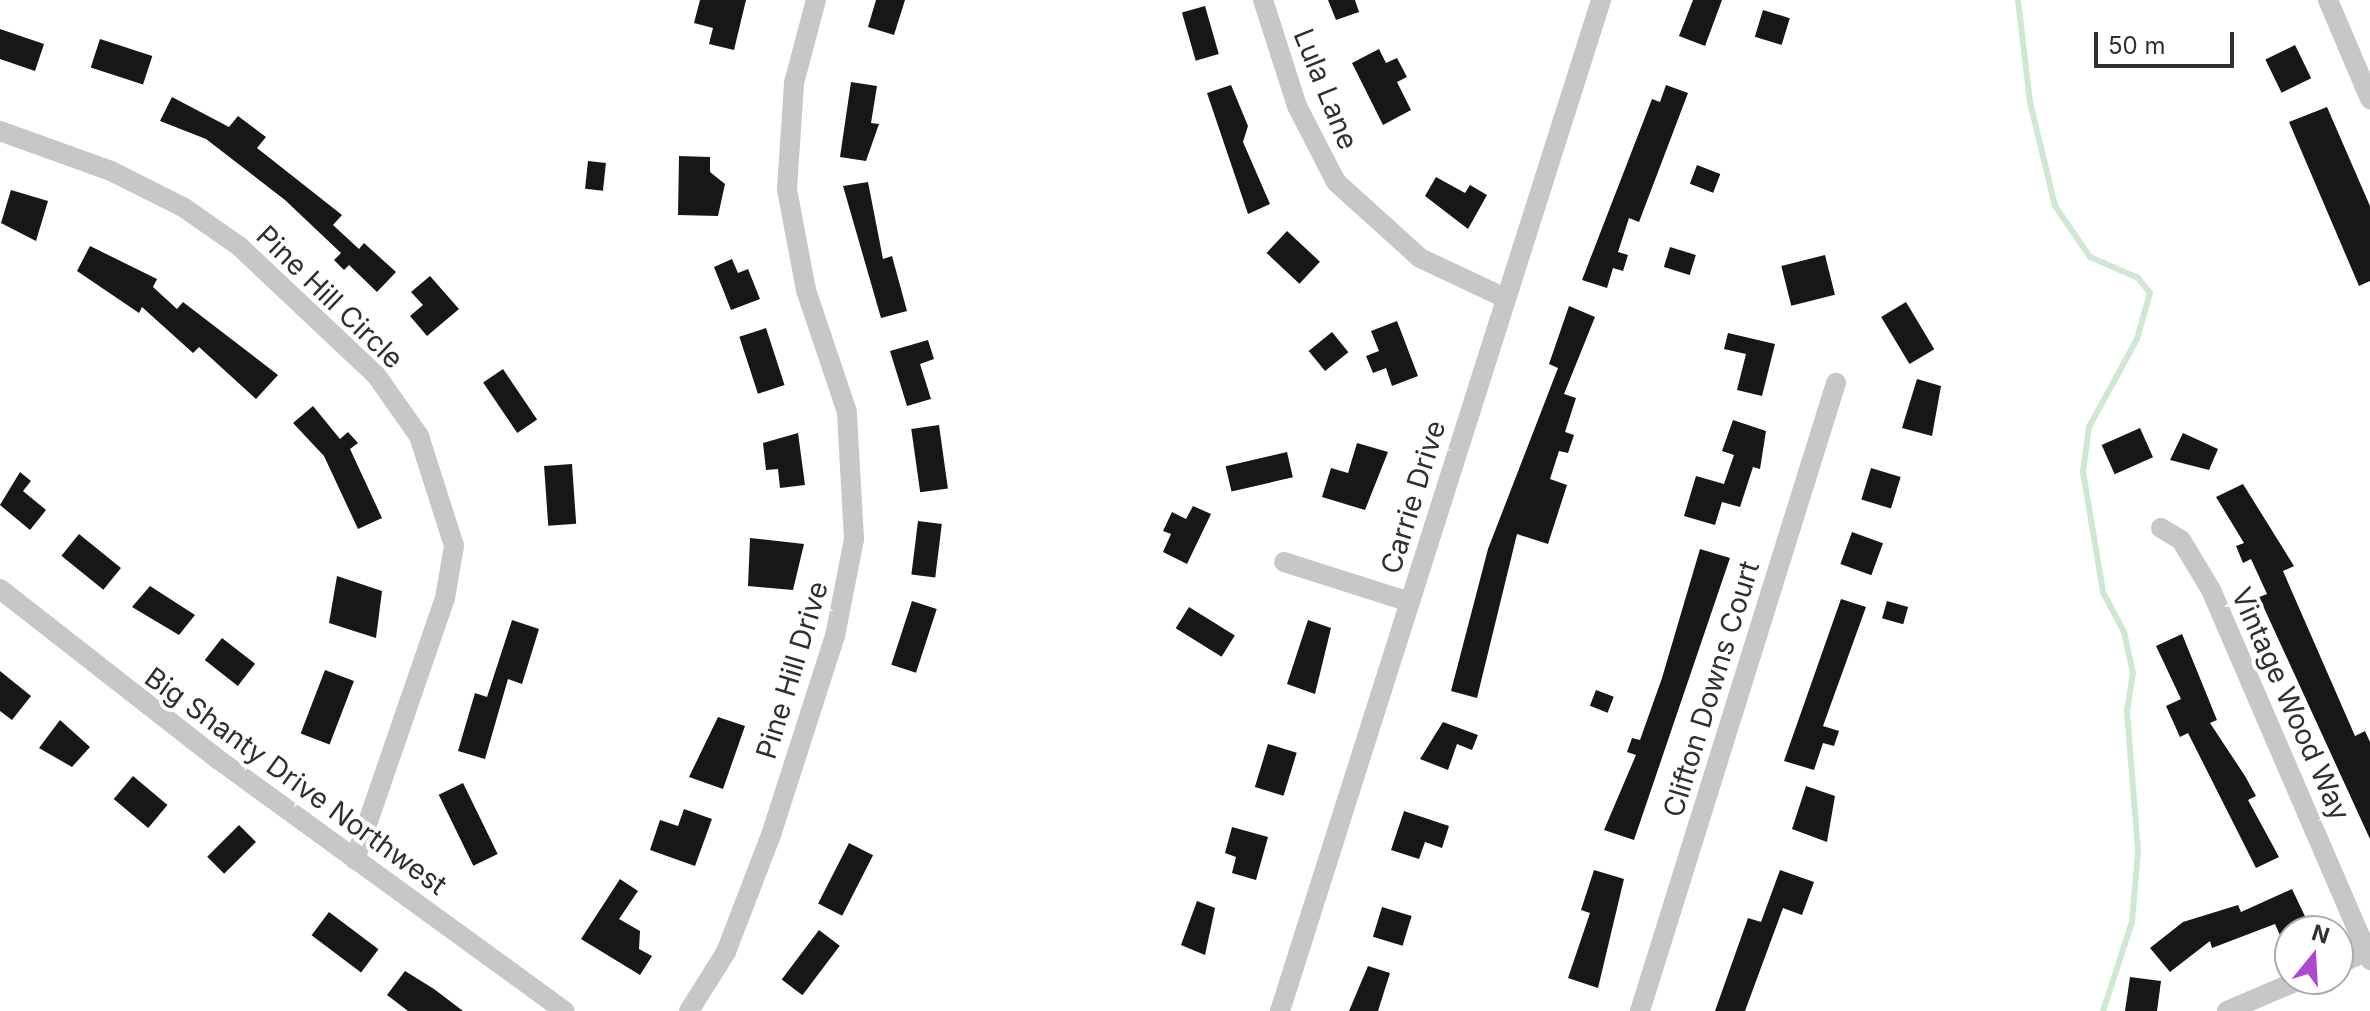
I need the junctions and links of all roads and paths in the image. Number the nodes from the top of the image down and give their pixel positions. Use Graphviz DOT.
graph roads {
  1 [pos="816,0"];
  2 [pos="1263,0"];
  3 [pos="1601,0"];
  4 [pos="2328,0"];
  5 [pos="2370,99"];
  6 [pos="0,131"];
  7 [pos="1505,298"];
  8 [pos="1836,383"];
  9 [pos="2161,528"];
  10 [pos="1284,562"];
  11 [pos="0,589"];
  12 [pos="1410,602"];
  13 [pos="355,860"];
  14 [pos="2368,956"];
  15 [pos="2274,991"];
  16 [pos="564,1011"];
  17 [pos="689,1011"];
  18 [pos="1280,1011"];
  19 [pos="1640,1011"];
  20 [pos="2227,1011"];
  1 -- 17 [label="street, Pine Hill Drive"];
  2 -- 7 [label="street, Lula Lane"];
  3 -- 7 [label="street, Carrie Drive"];
  4 -- 5 [label="street"];
  6 -- 13 [label="street, Pine Hill Circle"];
  7 -- 12 [label="street, Carrie Drive"];
  8 -- 19 [label="street, Clifton Downs Court"];
  9 -- 14 [label="street, Vintage Wood Way"];
  10 -- 12 [label="street"];
  11 -- 13 [label="street, Big Shanty Drive Northwest"];
  12 -- 18 [label="street, Carrie Drive"];
  13 -- 16 [label="street, Big Shanty Drive Northwest"];
  15 -- 20 [label="street"];
}
